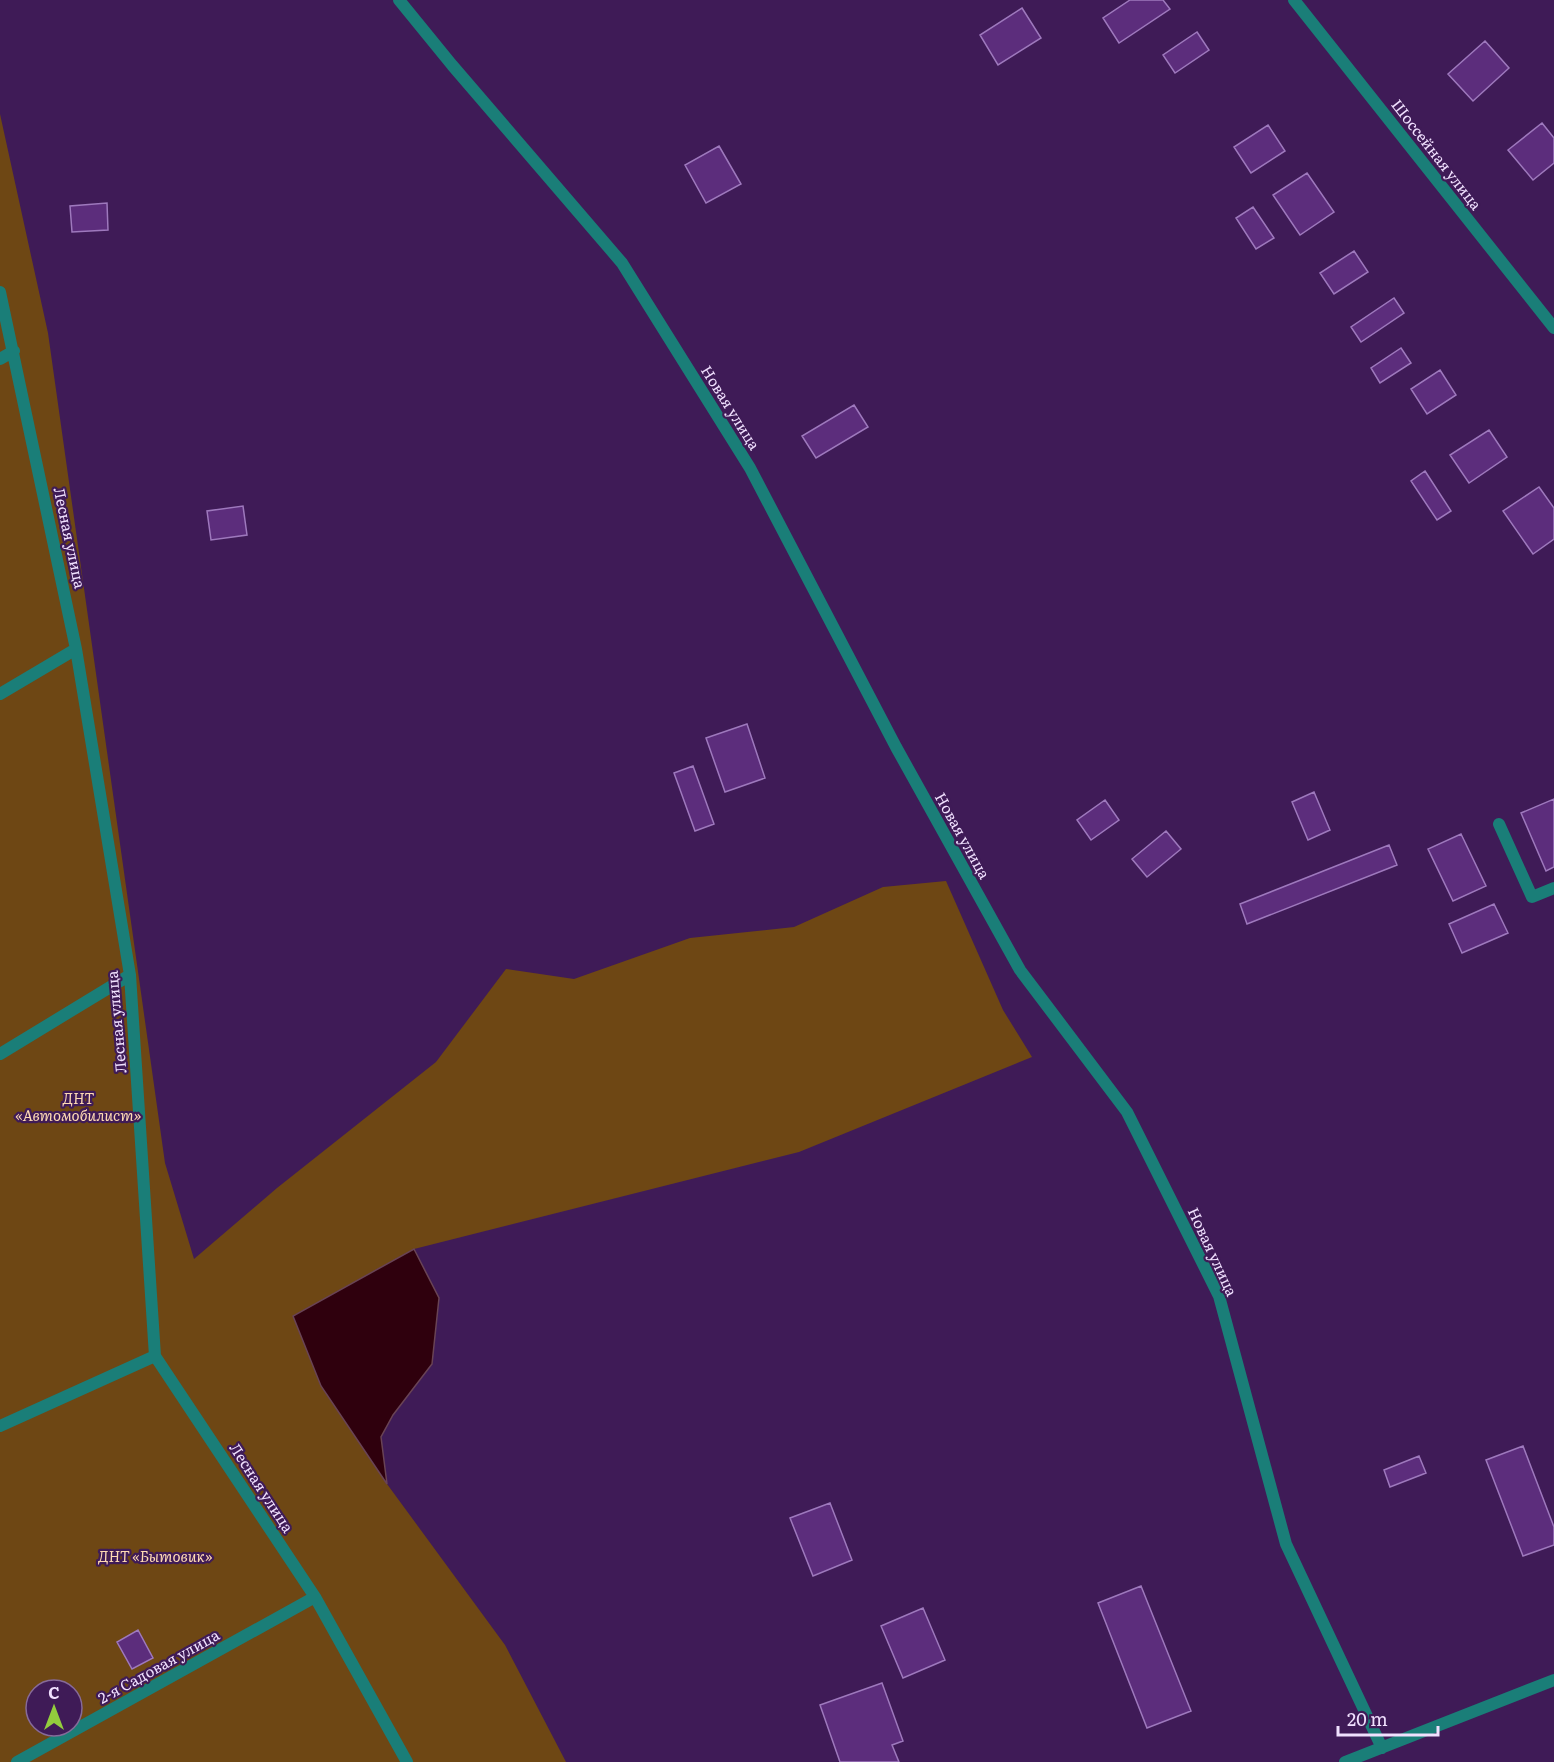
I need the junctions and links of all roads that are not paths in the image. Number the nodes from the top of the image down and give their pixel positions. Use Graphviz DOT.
graph roads {
  1 [pos="399,0"];
  2 [pos="1294,0"];
  3 [pos="0,292"];
  4 [pos="1554,328"];
  5 [pos="14,351"];
  6 [pos="0,358"];
  7 [pos="76,649"];
  8 [pos="0,694"];
  9 [pos="1499,824"];
  10 [pos="1554,888"];
  11 [pos="129,975"];
  12 [pos="0,1054"];
  13 [pos="156,1356"];
  14 [pos="0,1426"];
  15 [pos="315,1597"];
  16 [pos="1554,1680"];
  17 [pos="1382,1748"];
  18 [pos="18,1762"];
  19 [pos="407,1762"];
  20 [pos="1345,1762"];
  1 -- 17 [label="street, Новая улица"];
  2 -- 4 [label="street, Шоссейная улица"];
  3 -- 5 [label="street, Лесная улица"];
  5 -- 6 [label="street"];
  5 -- 7 [label="street, Лесная улица"];
  7 -- 8 [label="street"];
  7 -- 11 [label="street, Лесная улица"];
  9 -- 10 [label="street"];
  11 -- 12 [label="street"];
  11 -- 13 [label="street, Лесная улица"];
  13 -- 14 [label="street"];
  13 -- 15 [label="street, Лесная улица"];
  15 -- 18 [label="street, 2-я Садовая улица"];
  15 -- 19 [label="street, Лесная улица"];
  16 -- 17 [label="street"];
  17 -- 20 [label="street"];
}
